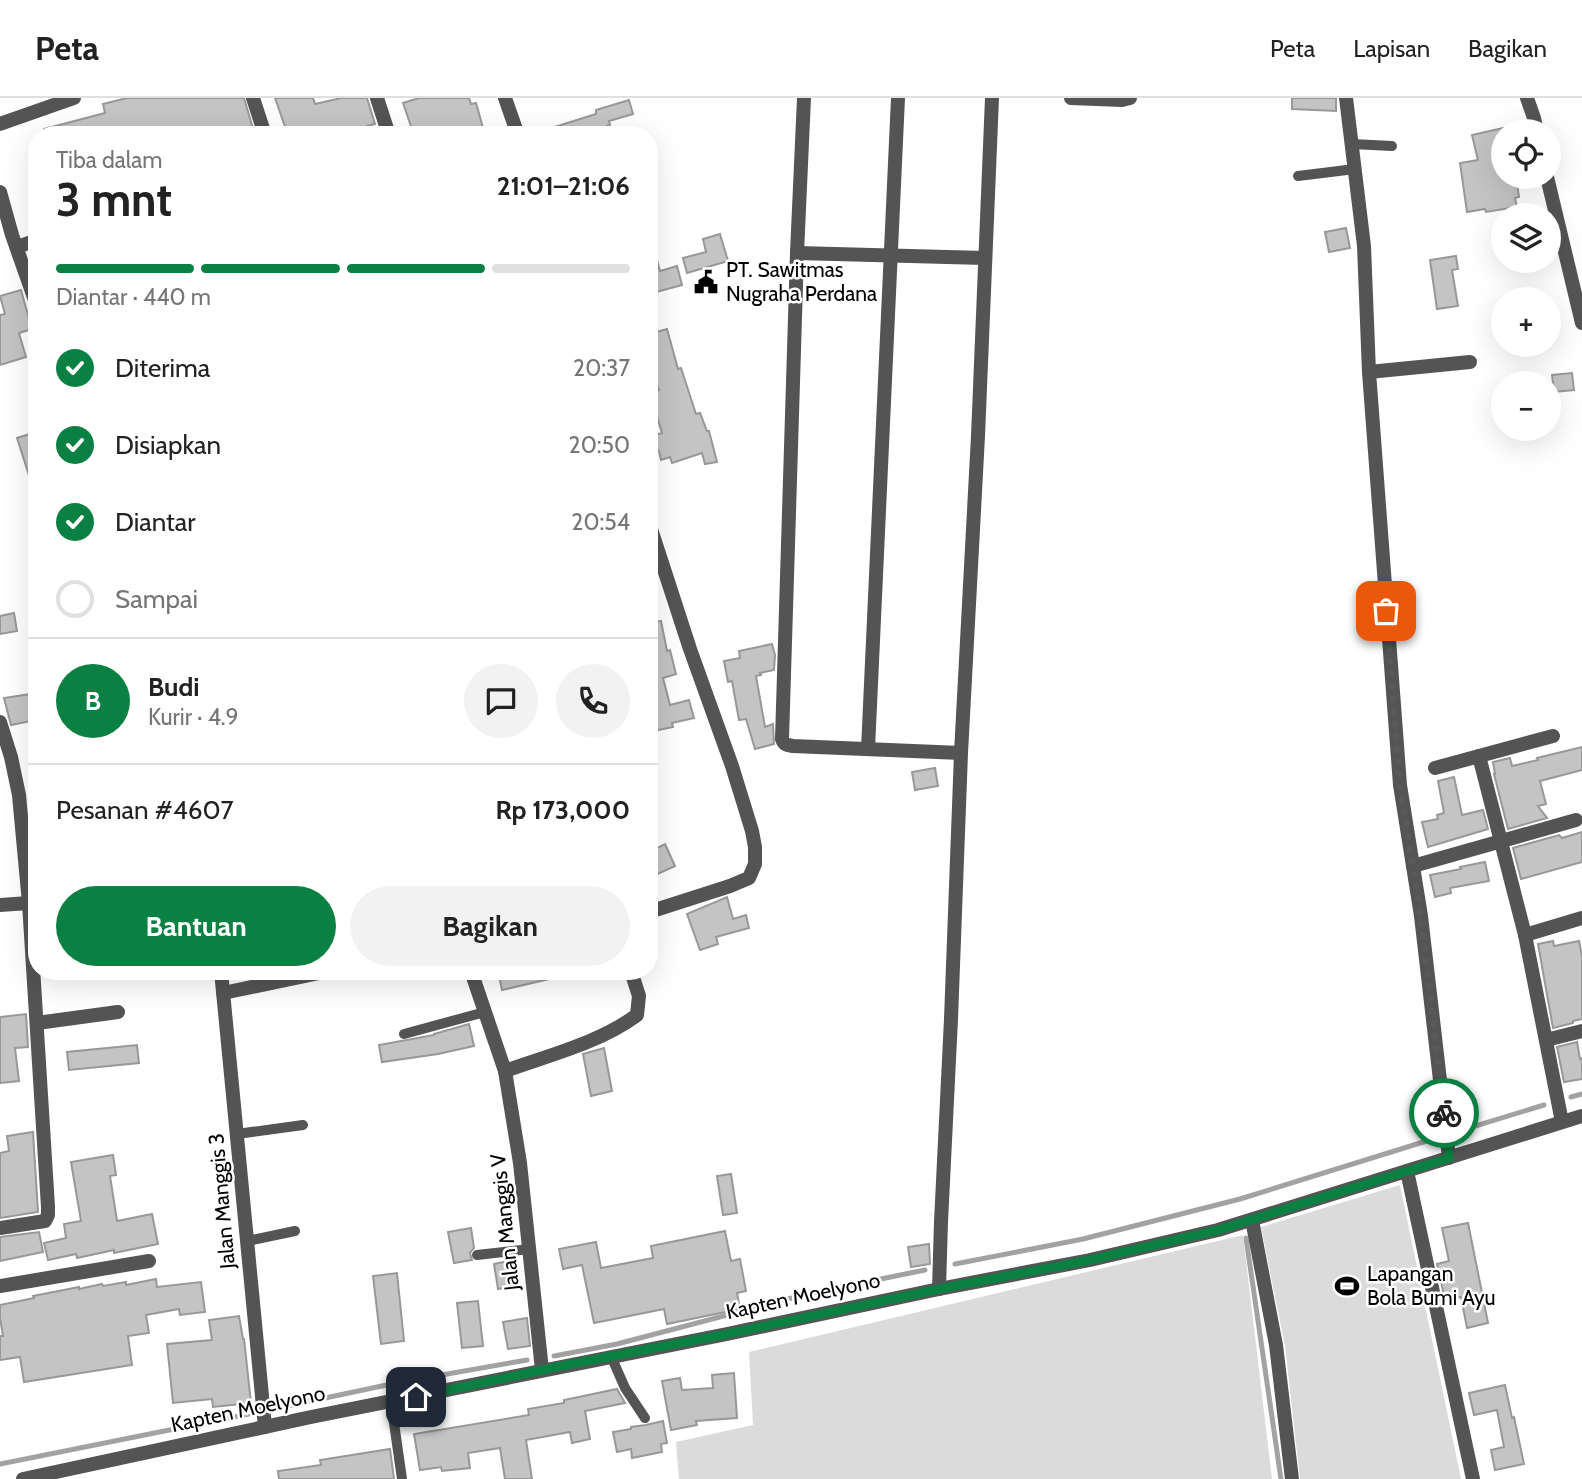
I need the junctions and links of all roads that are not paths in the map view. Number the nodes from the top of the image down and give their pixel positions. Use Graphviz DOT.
graph roads {
  1 [pos="74,98"];
  2 [pos="253,98"];
  3 [pos="377,98"];
  4 [pos="505,98"];
  5 [pos="804,98"];
  6 [pos="898,98"];
  7 [pos="992,98"];
  8 [pos="1071,98"];
  9 [pos="1130,98"];
  10 [pos="1346,98"];
  11 [pos="1527,98"];
  12 [pos="1533,119"];
  13 [pos="0,124"];
  14 [pos="262,126"];
  15 [pos="386,126"];
  16 [pos="515,126"];
  17 [pos="1352,145"];
  18 [pos="1392,146"];
  19 [pos="1355,169"];
  20 [pos="1298,176"];
  21 [pos="1550,189"];
  22 [pos="0,192"];
  23 [pos="28,243"];
  24 [pos="16,247"];
  25 [pos="797,253"];
  26 [pos="890,256"];
  27 [pos="985,258"];
  28 [pos="28,281"];
  29 [pos="1582,323"];
  30 [pos="1470,362"];
  31 [pos="1369,372"];
  32 [pos="658,549"];
  33 [pos="0,722"];
  34 [pos="1553,736"];
  35 [pos="868,749"];
  36 [pos="961,753"];
  37 [pos="1479,756"];
  38 [pos="1435,768"];
  39 [pos="1576,820"];
  40 [pos="1502,840"];
  41 [pos="1413,866"];
  42 [pos="28,892"];
  43 [pos="28,903"];
  44 [pos="0,905"];
  45 [pos="658,909"];
  46 [pos="1582,918"];
  47 [pos="1525,935"];
  48 [pos="34,980"];
  49 [pos="222,980"];
  50 [pos="286,980"];
  51 [pos="474,980"];
  52 [pos="634,980"];
  53 [pos="223,993"];
  54 [pos="118,1012"];
  55 [pos="485,1012"];
  56 [pos="37,1023"];
  57 [pos="1582,1031"];
  58 [pos="404,1034"];
  59 [pos="1546,1040"];
  60 [pos="505,1071"];
  61 [pos="1582,1116"];
  62 [pos="1562,1122"];
  63 [pos="303,1125"];
  64 [pos="237,1135"];
  65 [pos="1449,1158"];
  66 [pos="1407,1171"];
  67 [pos="1252,1220"];
  68 [pos="0,1228"];
  69 [pos="295,1231"];
  70 [pos="247,1241"];
  71 [pos="529,1249"];
  72 [pos="477,1255"];
  73 [pos="149,1261"];
  74 [pos="0,1286"];
  75 [pos="939,1289"];
  76 [pos="611,1356"];
  77 [pos="542,1370"];
  78 [pos="390,1402"];
  79 [pos="646,1418"];
  80 [pos="265,1427"];
  81 [pos="29,1478"];
  82 [pos="402,1479"];
  83 [pos="1292,1479"];
  84 [pos="1472,1479"];
  1 -- 13 [label="street"];
  2 -- 14 [label="street"];
  3 -- 15 [label="street"];
  4 -- 16 [label="street"];
  5 -- 25 [label="street"];
  6 -- 26 [label="street"];
  7 -- 27 [label="street"];
  8 -- 9 [label="street"];
  10 -- 17 [label="street"];
  11 -- 12 [label="street"];
  17 -- 18 [label="lane"];
  17 -- 19 [label="street"];
  19 -- 20 [label="lane"];
  19 -- 31 [label="street"];
  21 -- 29 [label="street"];
  22 -- 24 [label="street"];
  23 -- 24 [label="street"];
  24 -- 28 [label="street"];
  25 -- 26 [label="street"];
  25 -- 35 [label="street"];
  26 -- 27 [label="street"];
  26 -- 35 [label="street"];
  27 -- 36 [label="street"];
  30 -- 31 [label="street"];
  31 -- 41 [label="street"];
  32 -- 45 [label="street"];
  33 -- 42 [label="street"];
  34 -- 37 [label="street"];
  35 -- 36 [label="street"];
  36 -- 75 [label="street"];
  37 -- 38 [label="street"];
  37 -- 40 [label="street"];
  39 -- 40 [label="street"];
  40 -- 41 [label="street"];
  40 -- 47 [label="street"];
  41 -- 65 [label="street"];
  43 -- 44 [label="street"];
  46 -- 47 [label="street"];
  47 -- 59 [label="street"];
  48 -- 56 [label="street"];
  49 -- 53 [label="street, Jalan Manggis 3"];
  50 -- 53 [label="street"];
  51 -- 55 [label="street, Jalan Manggis V"];
  52 -- 60 [label="street"];
  53 -- 64 [label="street, Jalan Manggis 3"];
  54 -- 56 [label="street"];
  55 -- 58 [label="lane"];
  55 -- 60 [label="street, Jalan Manggis V"];
  56 -- 68 [label="street"];
  57 -- 59 [label="street"];
  59 -- 62 [label="street"];
  60 -- 71 [label="street, Jalan Manggis V"];
  61 -- 62 [label="street, Kapten Moelyono"];
  62 -- 65 [label="street, Kapten Moelyono"];
  63 -- 64 [label="lane"];
  64 -- 70 [label="street, Jalan Manggis 3"];
  65 -- 66 [label="street, Kapten Moelyono"];
  66 -- 67 [label="street, Kapten Moelyono"];
  66 -- 84 [label="street"];
  67 -- 75 [label="street, Kapten Moelyono"];
  67 -- 83 [label="street"];
  69 -- 70 [label="lane"];
  70 -- 80 [label="street, Jalan Manggis 3"];
  71 -- 72 [label="lane"];
  71 -- 77 [label="street, Jalan Manggis V"];
  73 -- 74 [label="street"];
  75 -- 76 [label="street, Kapten Moelyono"];
  76 -- 77 [label="street, Kapten Moelyono"];
  76 -- 79 [label="lane"];
  77 -- 78 [label="street, Kapten Moelyono"];
  78 -- 80 [label="street, Kapten Moelyono"];
  78 -- 82 [label="lane"];
  80 -- 81 [label="street, Kapten Moelyono"];
}
